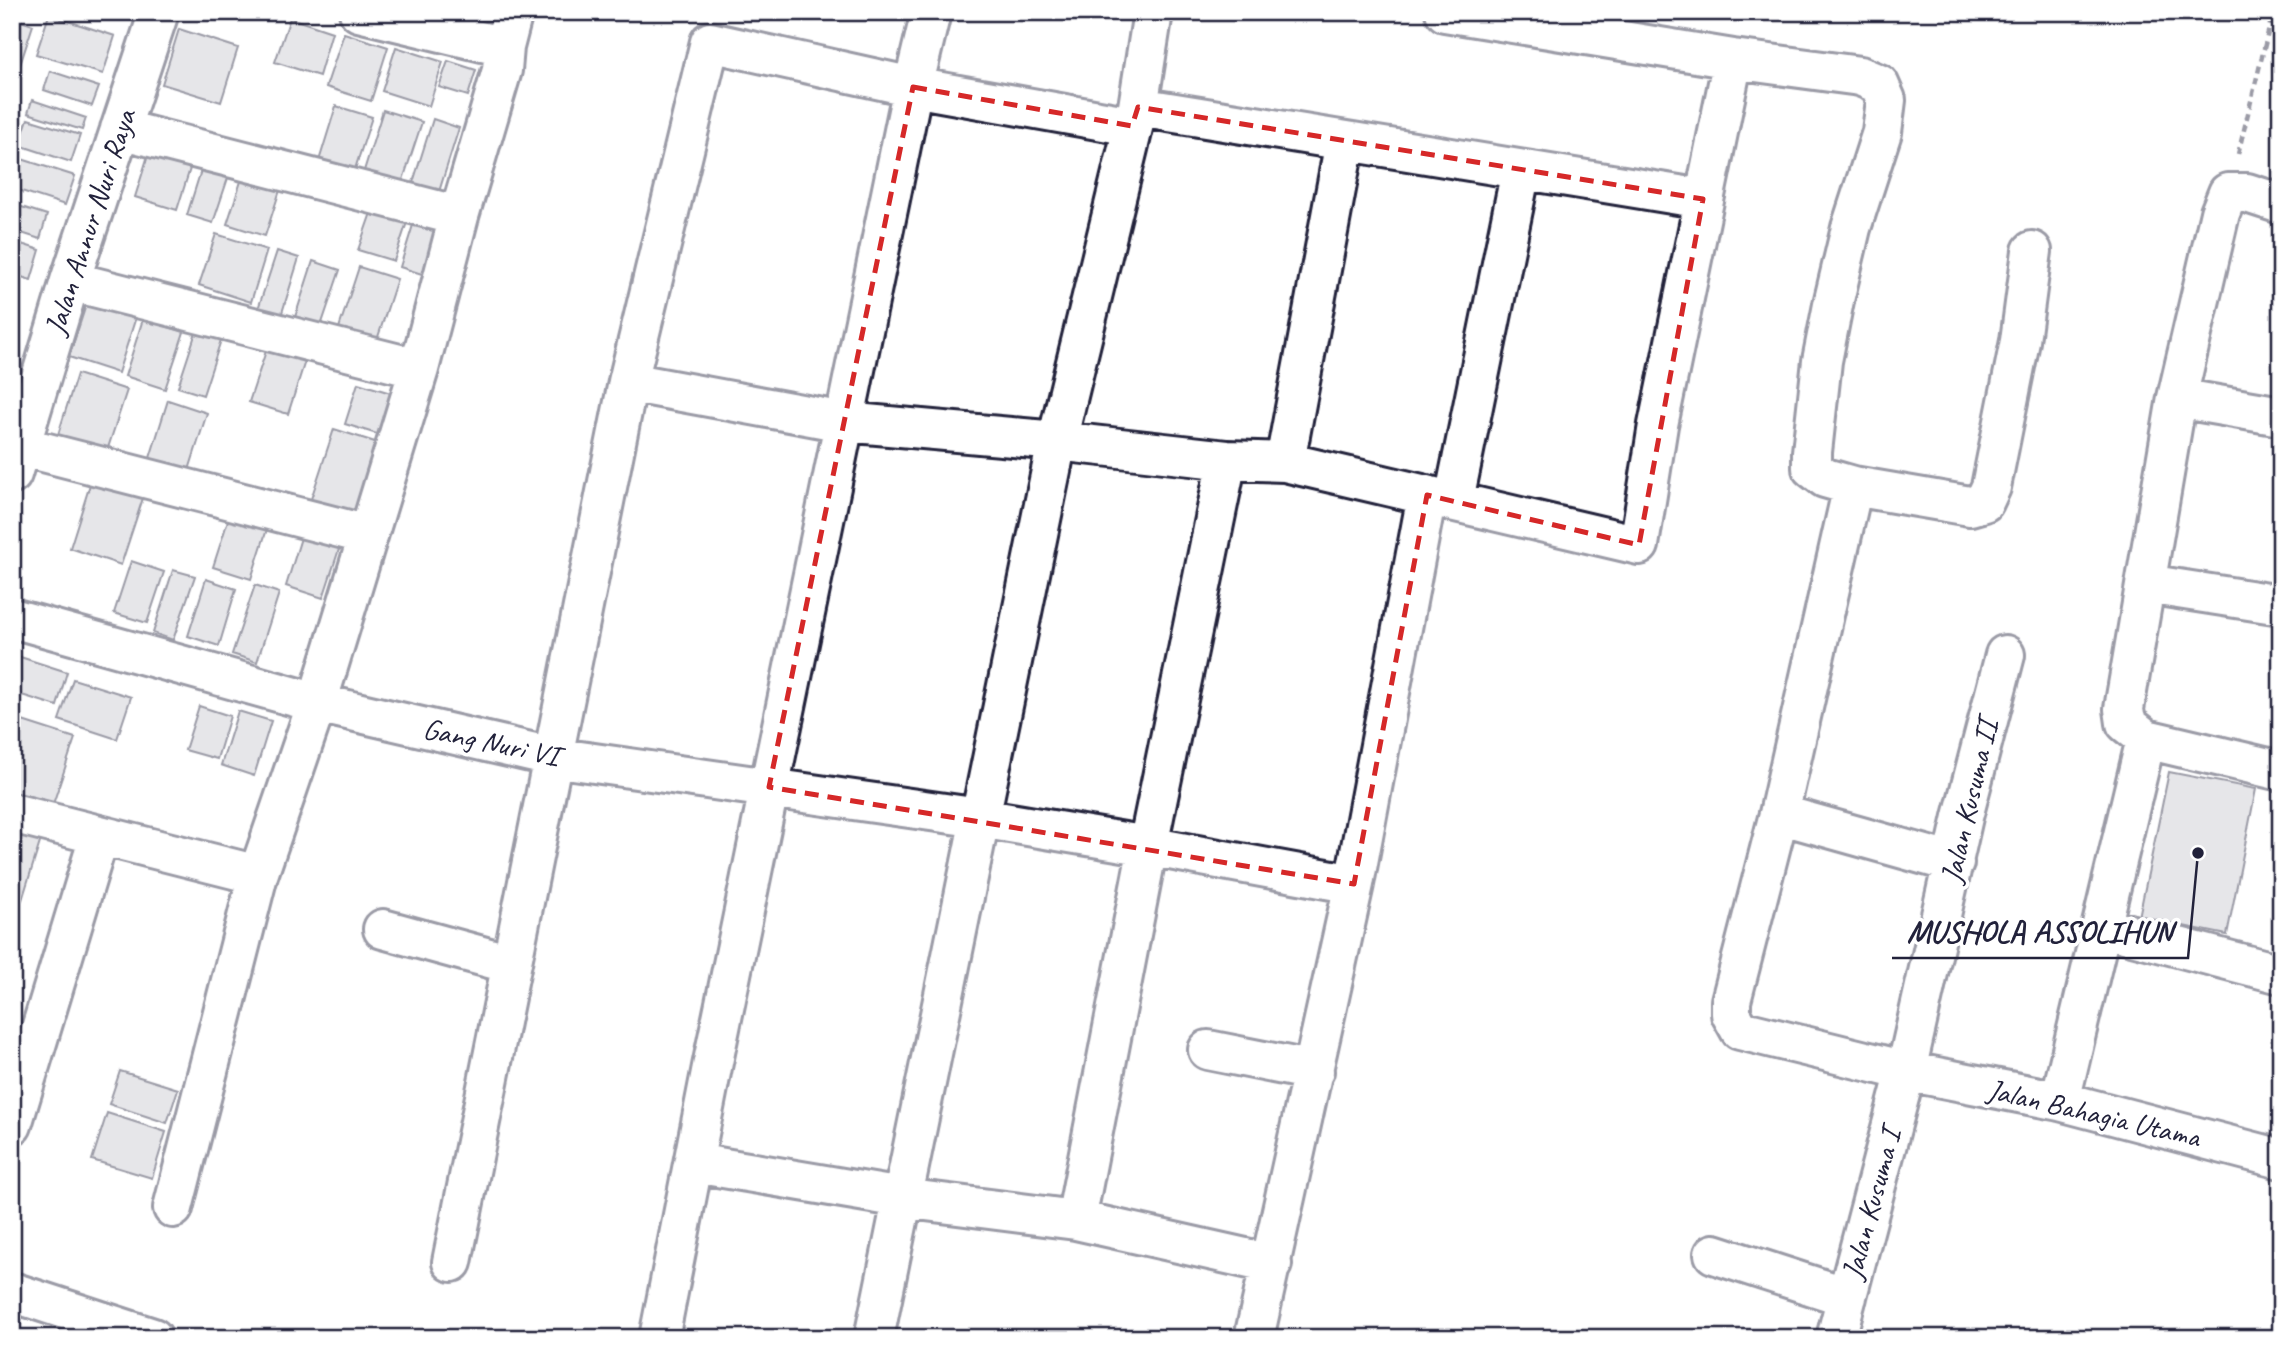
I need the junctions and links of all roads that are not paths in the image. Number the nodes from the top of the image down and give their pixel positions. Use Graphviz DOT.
graph roads {
  1 [pos="159,12"];
  2 [pos="359,12"];
  3 [pos="931,12"];
  4 [pos="1153,12"];
  5 [pos="1445,12"];
  6 [pos="713,27"];
  7 [pos="508,29"];
  8 [pos="1733,59"];
  9 [pos="913,87"];
  10 [pos="1135,117"];
  11 [pos="120,129"];
  12 [pos="1345,141"];
  13 [pos="1521,170"];
  14 [pos="1703,199"];
  15 [pos="2281,204"];
  16 [pos="459,216"];
  17 [pos="2032,251"];
  18 [pos="70,281"];
  19 [pos="419,369"];
  20 [pos="628,382"];
  21 [pos="2177,398"];
  22 [pos="2281,416"];
  23 [pos="844,422"];
  24 [pos="1057,441"];
  25 [pos="16,460"];
  26 [pos="1227,460"];
  27 [pos="1285,462"];
  28 [pos="1853,486"];
  29 [pos="1440,498"];
  30 [pos="368,535"];
  31 [pos="2146,584"];
  32 [pos="2281,605"];
  33 [pos="12,618"];
  34 [pos="2005,655"];
  35 [pos="317,703"];
  36 [pos="2146,739"];
  37 [pos="552,757"];
  38 [pos="2281,771"];
  39 [pos="769,787"];
  40 [pos="12,813"];
  41 [pos="1779,814"];
  42 [pos="980,818"];
  43 [pos="99,837"];
  44 [pos="1148,846"];
  45 [pos="1954,863"];
  46 [pos="258,875"];
  47 [pos="1353,884"];
  48 [pos="2102,927"];
  49 [pos="383,929"];
  50 [pos="511,964"];
  51 [pos="2281,974"];
  52 [pos="1208,1050"];
  53 [pos="1314,1071"];
  54 [pos="1906,1071"];
  55 [pos="2060,1101"];
  56 [pos="12,1125"];
  57 [pos="2281,1159"];
  58 [pos="694,1163"];
  59 [pos="902,1198"];
  60 [pos="173,1208"];
  61 [pos="1076,1220"];
  62 [pos="1714,1254"];
  63 [pos="452,1262"];
  64 [pos="1272,1264"];
  65 [pos="12,1292"];
  66 [pos="1847,1297"];
  67 [pos="153,1338"];
  68 [pos="659,1338"];
  69 [pos="874,1338"];
  70 [pos="1254,1338"];
  71 [pos="1836,1338"];
  1 -- 11 [label="street, Jalan Annur Nuri Raya"];
  2 -- 7 [label="street"];
  3 -- 9 [label="street"];
  4 -- 10 [label="street"];
  5 -- 8 [label="street"];
  6 -- 9 [label="street"];
  6 -- 20 [label="street"];
  7 -- 16 [label="street"];
  8 -- 14 [label="street"];
  8 -- 28 [label="street"];
  9 -- 10 [label="street"];
  9 -- 23 [label="street"];
  10 -- 12 [label="street"];
  10 -- 24 [label="street"];
  11 -- 16 [label="street"];
  11 -- 18 [label="street, Jalan Annur Nuri Raya"];
  12 -- 13 [label="street"];
  12 -- 27 [label="street"];
  13 -- 14 [label="street"];
  13 -- 29 [label="street"];
  14 -- 29 [label="street"];
  15 -- 21 [label="street"];
  16 -- 19 [label="street"];
  17 -- 28 [label="street"];
  18 -- 19 [label="street"];
  18 -- 25 [label="street, Jalan Annur Nuri Raya"];
  19 -- 30 [label="street"];
  20 -- 23 [label="street"];
  20 -- 37 [label="street"];
  21 -- 22 [label="street"];
  21 -- 31 [label="street"];
  23 -- 24 [label="street"];
  23 -- 39 [label="street"];
  24 -- 26 [label="street"];
  24 -- 42 [label="street"];
  25 -- 30 [label="street"];
  26 -- 27 [label="street"];
  26 -- 44 [label="street"];
  27 -- 29 [label="street"];
  28 -- 41 [label="street, Jalan Bahagia Utama"];
  29 -- 47 [label="street"];
  30 -- 35 [label="street"];
  31 -- 32 [label="street"];
  31 -- 36 [label="street"];
  33 -- 35 [label="street, Gang Nuri VI"];
  34 -- 45 [label="street, Jalan Kusuma II"];
  35 -- 37 [label="street, Gang Nuri VI"];
  35 -- 46 [label="street"];
  36 -- 38 [label="street"];
  36 -- 48 [label="street"];
  37 -- 39 [label="street, Gang Nuri VI"];
  37 -- 50 [label="street"];
  39 -- 42 [label="street, Gang Nuri VI"];
  39 -- 58 [label="street"];
  40 -- 43 [label="street"];
  41 -- 45 [label="street"];
  41 -- 54 [label="street, Jalan Bahagia Utama"];
  42 -- 44 [label="street, Gang Nuri VI"];
  42 -- 59 [label="street"];
  43 -- 46 [label="street"];
  43 -- 56 [label="street"];
  44 -- 47 [label="street, Gang Nuri VI"];
  44 -- 61 [label="street"];
  45 -- 54 [label="street, Jalan Kusuma II"];
  46 -- 60 [label="street"];
  47 -- 53 [label="street"];
  48 -- 51 [label="street"];
  48 -- 55 [label="street"];
  49 -- 50 [label="street"];
  50 -- 63 [label="street"];
  52 -- 53 [label="street"];
  53 -- 64 [label="street"];
  54 -- 55 [label="street, Jalan Bahagia Utama"];
  54 -- 66 [label="street, Jalan Kusuma I"];
  55 -- 57 [label="street, Jalan Bahagia Utama"];
  58 -- 59 [label="street"];
  58 -- 68 [label="street"];
  59 -- 61 [label="street"];
  59 -- 69 [label="street"];
  61 -- 64 [label="street"];
  62 -- 66 [label="street"];
  64 -- 70 [label="street"];
  65 -- 67 [label="street"];
  66 -- 71 [label="street, Jalan Kusuma I"];
}
